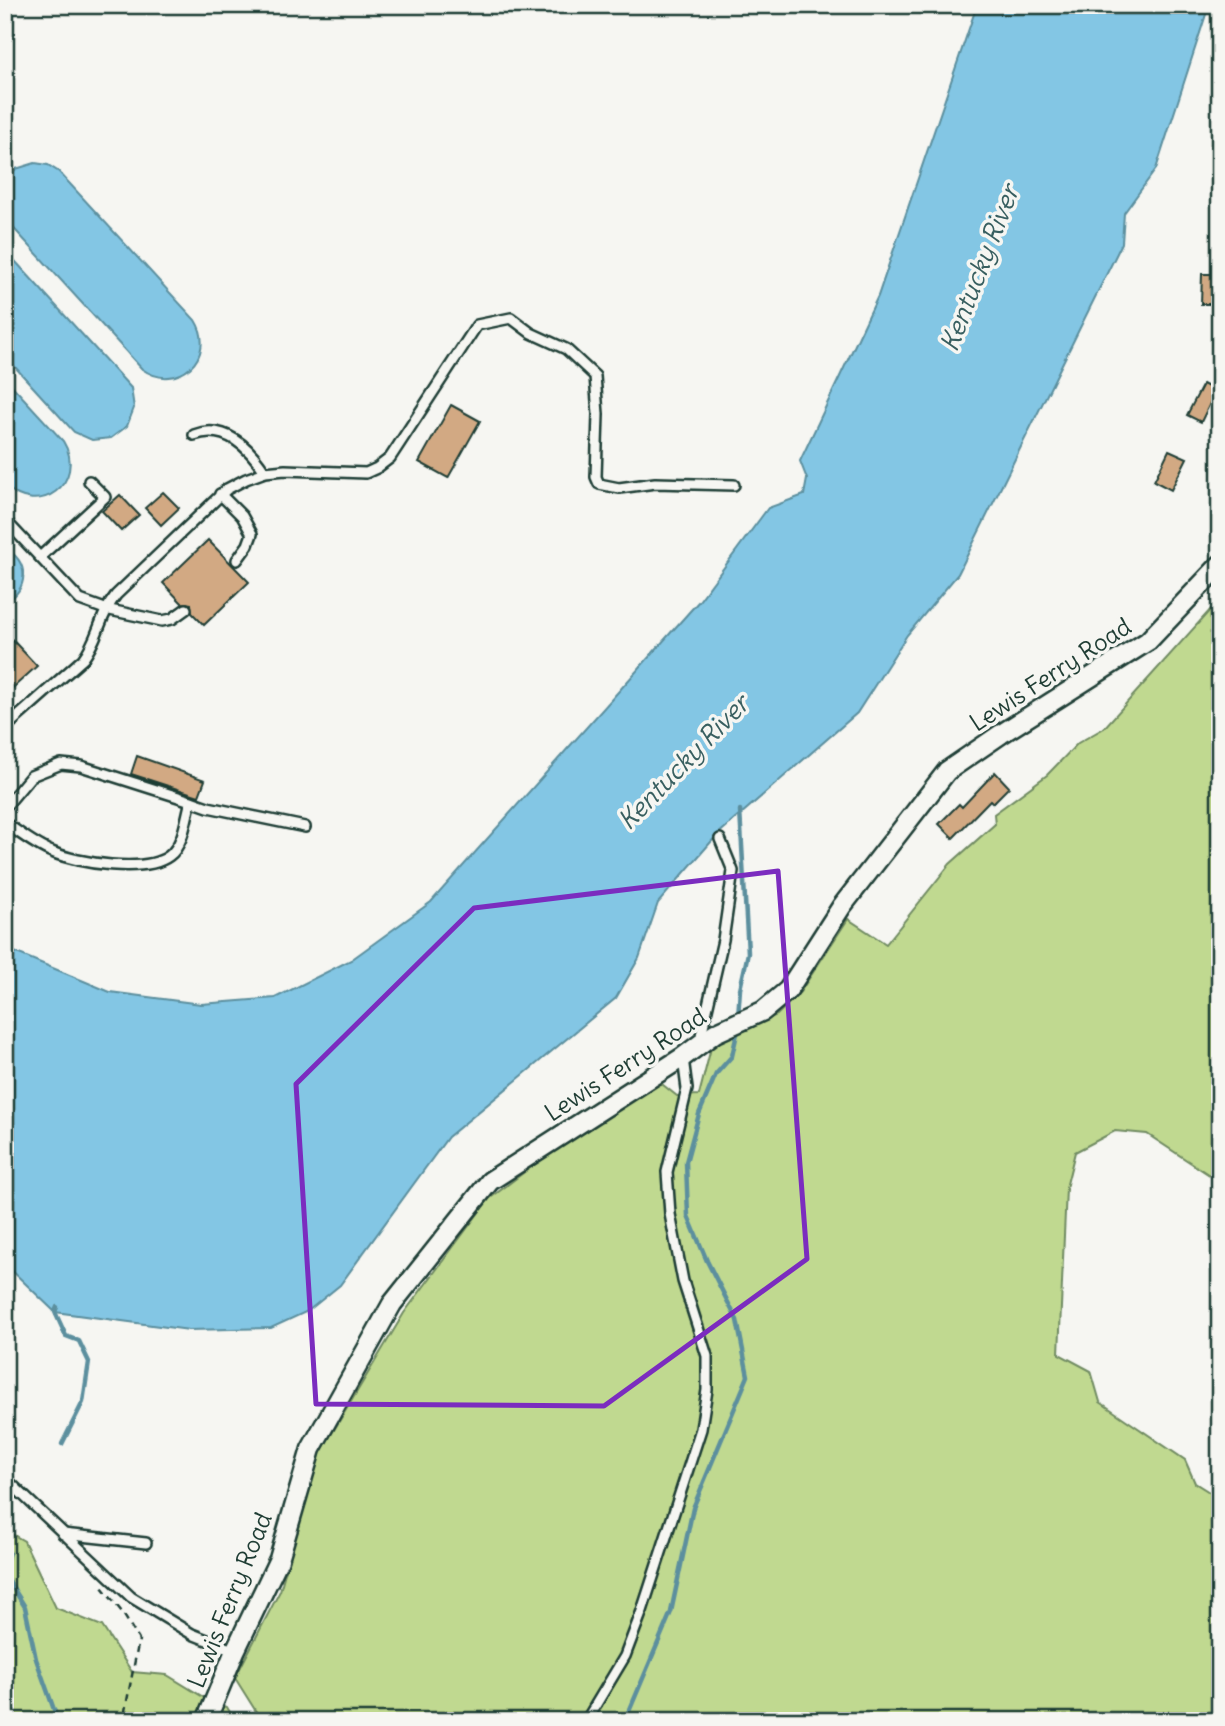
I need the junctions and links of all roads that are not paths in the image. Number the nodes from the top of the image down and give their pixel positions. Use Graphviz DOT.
graph roads {
  1 [pos="194,435"];
  2 [pos="265,472"];
  3 [pos="89,481"];
  4 [pos="734,485"];
  5 [pos="220,494"];
  6 [pos="5,520"];
  7 [pos="40,557"];
  8 [pos="237,560"];
  9 [pos="1220,565"];
  10 [pos="105,609"];
  11 [pos="186,609"];
  12 [pos="5,728"];
  13 [pos="191,801"];
  14 [pos="5,807"];
  15 [pos="5,823"];
  16 [pos="305,827"];
  17 [pos="720,838"];
  18 [pos="698,1046"];
  19 [pos="682,1057"];
  20 [pos="5,1478"];
  21 [pos="63,1534"];
  22 [pos="146,1543"];
  23 [pos="235,1651"];
  24 [pos="206,1721"];
  25 [pos="586,1721"];
  1 -- 2 [label="lane"];
  2 -- 4 [label="lane"];
  2 -- 5 [label="lane"];
  3 -- 7 [label="lane"];
  5 -- 8 [label="lane"];
  5 -- 10 [label="lane"];
  6 -- 7 [label="lane"];
  7 -- 10 [label="lane"];
  9 -- 18 [label="street, Lewis Ferry Road"];
  10 -- 11 [label="lane"];
  10 -- 12 [label="lane"];
  13 -- 14 [label="lane"];
  13 -- 15 [label="lane"];
  13 -- 16 [label="lane"];
  17 -- 18 [label="lane"];
  18 -- 19 [label="street, Lewis Ferry Road"];
  19 -- 23 [label="street, Lewis Ferry Road"];
  19 -- 25 [label="lane"];
  20 -- 21 [label="lane"];
  21 -- 22 [label="lane"];
  21 -- 23 [label="lane"];
  23 -- 24 [label="street, Lewis Ferry Road"];
}
